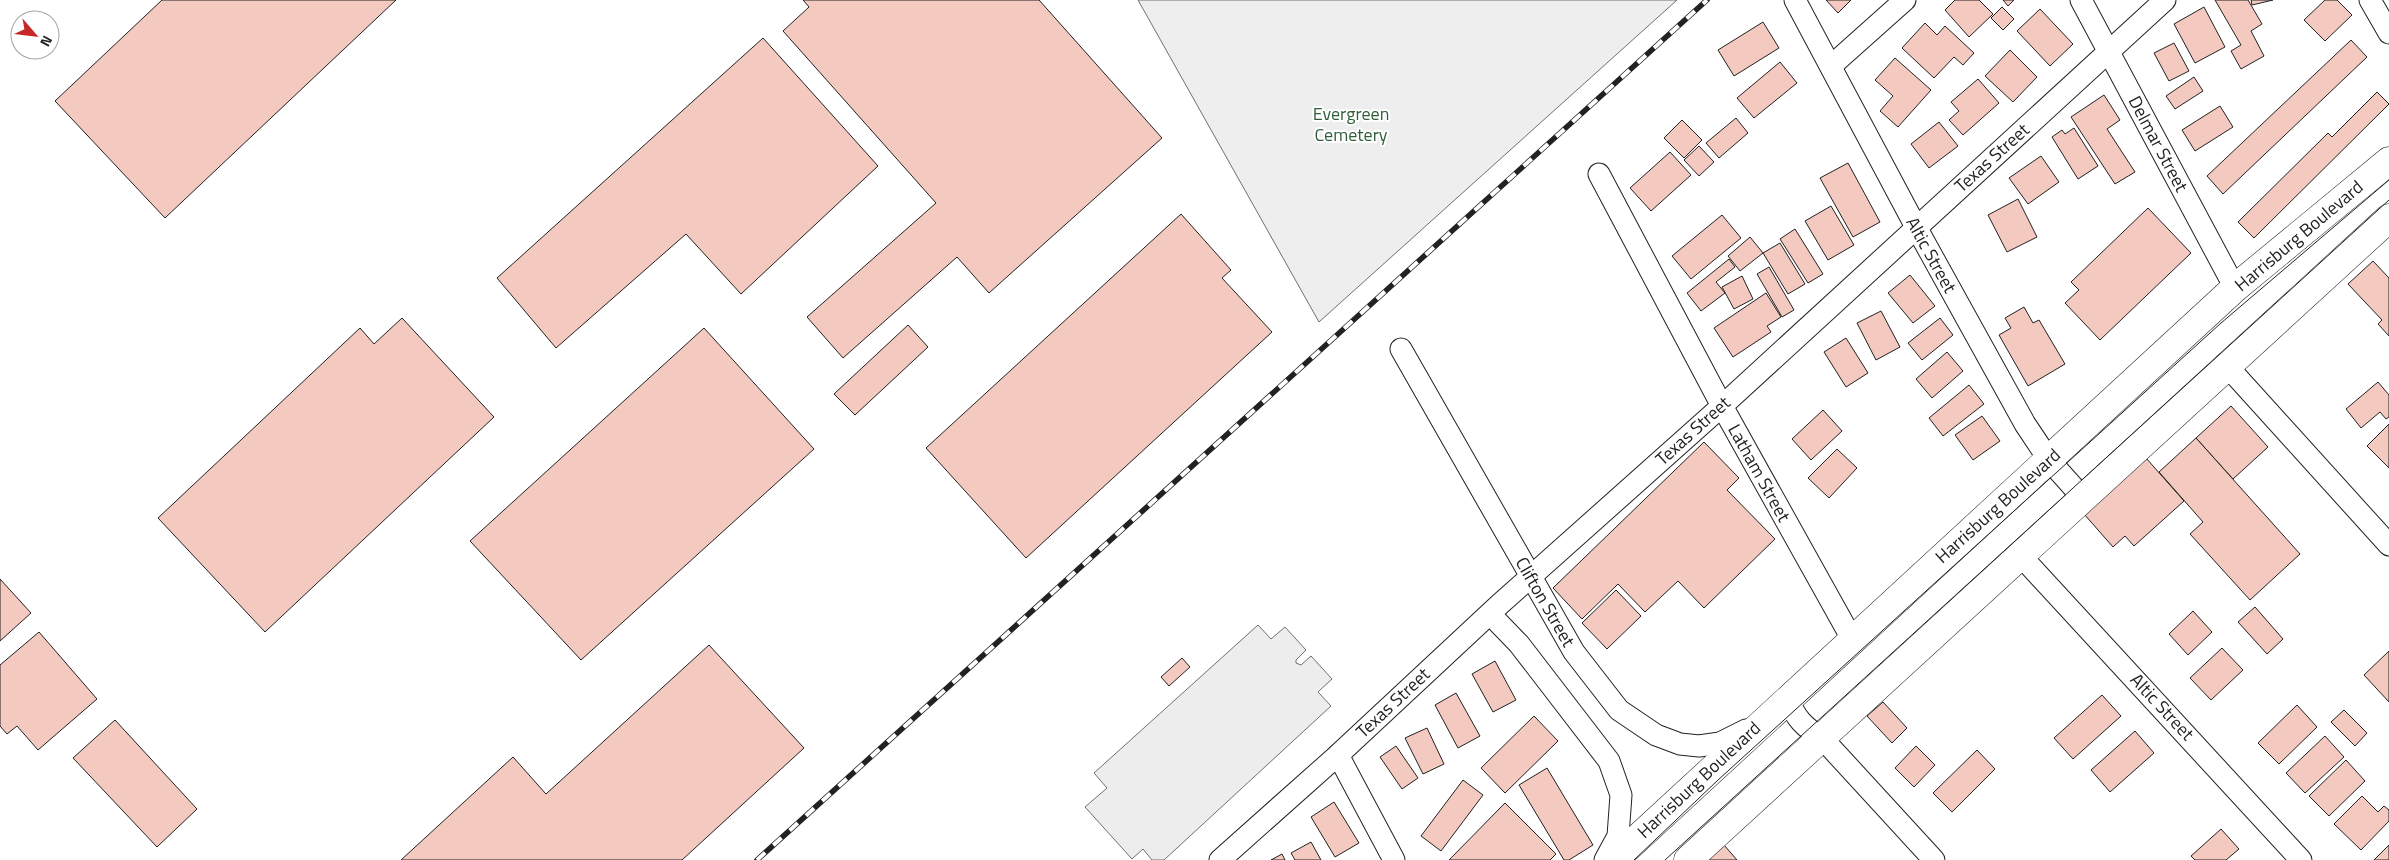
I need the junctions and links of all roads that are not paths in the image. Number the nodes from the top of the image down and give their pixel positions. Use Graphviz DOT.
graph roads {
  1 [pos="1795,0"];
  2 [pos="1905,0"];
  3 [pos="2081,0"];
  4 [pos="2165,0"];
  5 [pos="2370,0"];
  6 [pos="2389,33"];
  7 [pos="2108,51"];
  8 [pos="1831,66"];
  9 [pos="2389,161"];
  10 [pos="1599,174"];
  11 [pos="2389,218"];
  12 [pos="1916,227"];
  13 [pos="2235,288"];
  14 [pos="1401,349"];
  15 [pos="2227,366"];
  16 [pos="1722,406"];
  17 [pos="2048,460"];
  18 [pos="2083,498"];
  19 [pos="2389,545"];
  20 [pos="2020,556"];
  21 [pos="1530,577"];
  22 [pos="1490,614"];
  23 [pos="1852,639"];
  24 [pos="1788,698"];
  25 [pos="1764,720"];
  26 [pos="1822,738"];
  27 [pos="1338,755"];
  28 [pos="1220,860"];
  29 [pos="1394,860"];
  30 [pos="1605,860"];
  31 [pos="1614,860"];
  32 [pos="1688,860"];
  33 [pos="1934,860"];
  34 [pos="2301,860"];
  1 -- 8 [label="street, Altic Street"];
  2 -- 8 [label="street"];
  3 -- 7 [label="street, Delmar Street"];
  4 -- 7 [label="street, Texas Street"];
  5 -- 6 [label="street"];
  7 -- 12 [label="street, Texas Street"];
  7 -- 13 [label="street, Delmar Street"];
  8 -- 12 [label="street, Altic Street"];
  9 -- 13 [label="main road, Harrisburg Boulevard"];
  10 -- 16 [label="street, Latham Street"];
  11 -- 15 [label="main road"];
  12 -- 16 [label="street, Texas Street"];
  12 -- 17 [label="street, Altic Street"];
  13 -- 17 [label="main road, Harrisburg Boulevard"];
  14 -- 21 [label="street, Clifton Street"];
  15 -- 18 [label="main road"];
  15 -- 19 [label="street"];
  16 -- 21 [label="street, Texas Street"];
  16 -- 23 [label="street, Latham Street"];
  17 -- 18 [label="street, Altic Street"];
  17 -- 23 [label="main road, Harrisburg Boulevard"];
  18 -- 20 [label="main road"];
  20 -- 26 [label="main road"];
  20 -- 34 [label="street, Altic Street"];
  21 -- 22 [label="street, Texas Street"];
  21 -- 25 [label="street, Clifton Street"];
  22 -- 27 [label="street, Texas Street"];
  22 -- 30 [label="street"];
  23 -- 24 [label="main road, Harrisburg Boulevard"];
  24 -- 25 [label="main road, Harrisburg Boulevard"];
  24 -- 26 [label="street"];
  25 -- 31 [label="main road, Harrisburg Boulevard"];
  26 -- 32 [label="main road"];
  26 -- 33 [label="street"];
  27 -- 28 [label="street, Texas Street"];
  27 -- 29 [label="street"];
}
